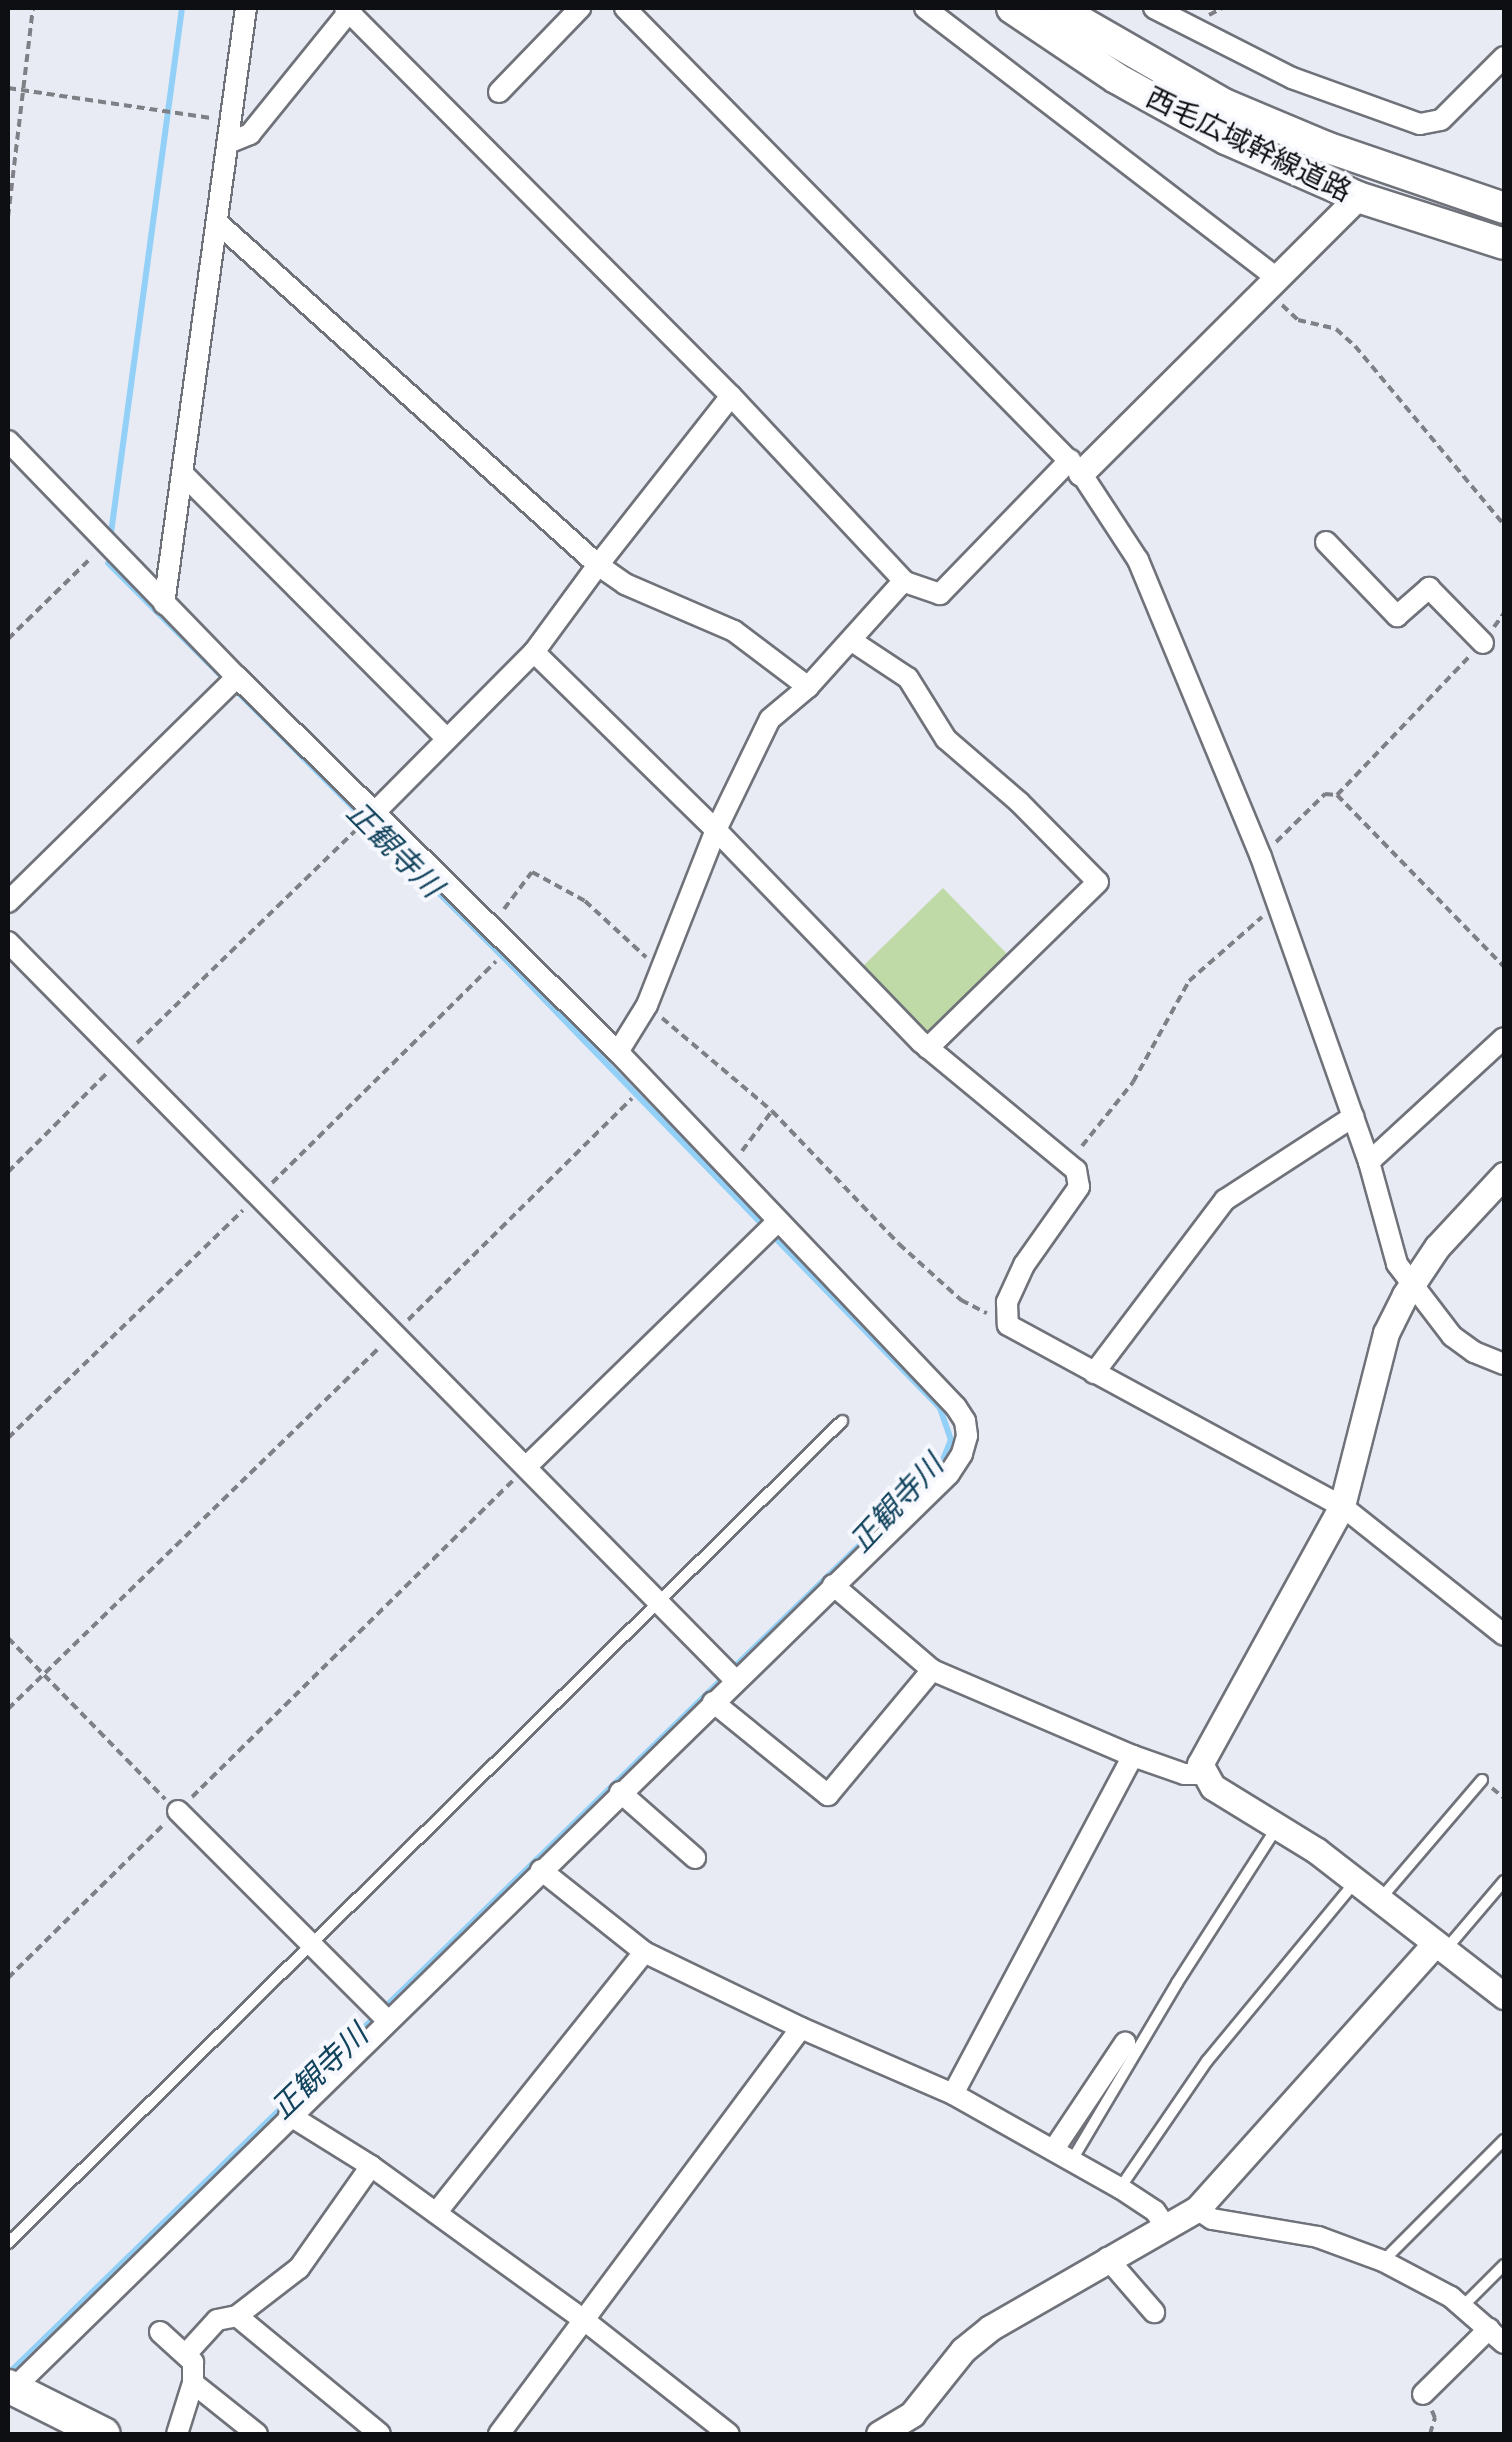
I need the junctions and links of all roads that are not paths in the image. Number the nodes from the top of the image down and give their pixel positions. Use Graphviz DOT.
graph roads {
  1 [pos="246,8"];
  2 [pos="580,8"];
  3 [pos="626,8"];
  4 [pos="926,8"];
  5 [pos="1012,8"];
  6 [pos="1057,8"];
  7 [pos="1154,8"];
  8 [pos="348,9"];
  9 [pos="1504,57"];
  10 [pos="498,92"];
  11 [pos="228,143"];
  12 [pos="1358,197"];
  13 [pos="1504,208"];
  14 [pos="219,224"];
  15 [pos="1504,244"];
  16 [pos="1271,282"];
  17 [pos="732,396"];
  18 [pos="8,441"];
  19 [pos="1075,467"];
  20 [pos="183,474"];
  21 [pos="1326,542"];
  22 [pos="598,565"];
  23 [pos="905,582"];
  24 [pos="164,604"];
  25 [pos="852,641"];
  26 [pos="1483,643"];
  27 [pos="534,652"];
  28 [pos="237,678"];
  29 [pos="808,687"];
  30 [pos="448,739"];
  31 [pos="374,813"];
  32 [pos="716,830"];
  33 [pos="8,902"];
  34 [pos="8,942"];
  35 [pos="1504,1038"];
  36 [pos="928,1048"];
  37 [pos="618,1052"];
  38 [pos="1353,1117"];
  39 [pos="1369,1162"];
  40 [pos="1504,1175"];
  41 [pos="777,1222"];
  42 [pos="1412,1283"];
  43 [pos="1504,1364"];
  44 [pos="1094,1373"];
  45 [pos="842,1421"];
  46 [pos="527,1466"];
  47 [pos="1342,1506"];
  48 [pos="832,1585"];
  49 [pos="657,1601"];
  50 [pos="1504,1635"];
  51 [pos="932,1670"];
  52 [pos="734,1679"];
  53 [pos="713,1702"];
  54 [pos="1133,1756"];
  55 [pos="1202,1774"];
  56 [pos="1482,1780"];
  57 [pos="620,1792"];
  58 [pos="178,1811"];
  59 [pos="1278,1825"];
  60 [pos="695,1858"];
  61 [pos="541,1870"];
  62 [pos="1504,1880"];
  63 [pos="1356,1881"];
  64 [pos="1380,1900"];
  65 [pos="311,1943"];
  66 [pos="1440,1948"];
  67 [pos="644,1952"];
  68 [pos="1504,1996"];
  69 [pos="387,2020"];
  70 [pos="801,2028"];
  71 [pos="1125,2043"];
  72 [pos="954,2094"];
  73 [pos="289,2115"];
  74 [pos="1504,2140"];
  75 [pos="1063,2154"];
  76 [pos="371,2166"];
  77 [pos="1120,2188"];
  78 [pos="1197,2209"];
  79 [pos="436,2213"];
  80 [pos="1165,2226"];
  81 [pos="8,2243"];
  82 [pos="1107,2258"];
  83 [pos="1384,2261"];
  84 [pos="1504,2265"];
  85 [pos="1463,2306"];
  86 [pos="1154,2312"];
  87 [pos="236,2316"];
  88 [pos="584,2320"];
  89 [pos="160,2332"];
  90 [pos="1497,2336"];
  91 [pos="186,2354"];
  92 [pos="193,2382"];
  93 [pos="9,2390"];
  94 [pos="1423,2394"];
  95 [pos="104,2434"];
  96 [pos="177,2434"];
  97 [pos="257,2434"];
  98 [pos="380,2434"];
  99 [pos="499,2434"];
  100 [pos="729,2434"];
  101 [pos="879,2434"];
  1 -- 11 [label="street"];
  2 -- 10 [label="street"];
  3 -- 19 [label="street"];
  4 -- 16 [label="street"];
  5 -- 12 [label="main road, 西毛広域幹線道路"];
  6 -- 13 [label="main road, 西毛広域幹線道路"];
  7 -- 9 [label="street"];
  8 -- 11 [label="street"];
  8 -- 17 [label="street"];
  11 -- 14 [label="street"];
  12 -- 15 [label="main road, 西毛広域幹線道路"];
  12 -- 16 [label="street"];
  14 -- 20 [label="street"];
  14 -- 22 [label="street"];
  16 -- 19 [label="street"];
  17 -- 22 [label="street"];
  17 -- 23 [label="street"];
  18 -- 24 [label="street"];
  19 -- 23 [label="street"];
  19 -- 38 [label="street"];
  20 -- 24 [label="street"];
  20 -- 30 [label="street"];
  21 -- 26 [label="street"];
  22 -- 27 [label="street"];
  22 -- 29 [label="street"];
  23 -- 25 [label="street"];
  24 -- 28 [label="street"];
  25 -- 29 [label="street"];
  25 -- 36 [label="street"];
  27 -- 30 [label="street"];
  27 -- 32 [label="street"];
  28 -- 31 [label="street"];
  28 -- 33 [label="street"];
  29 -- 32 [label="street"];
  30 -- 31 [label="street"];
  31 -- 37 [label="street"];
  32 -- 36 [label="street"];
  32 -- 37 [label="street"];
  34 -- 46 [label="street"];
  35 -- 39 [label="street"];
  36 -- 44 [label="street"];
  37 -- 41 [label="street"];
  38 -- 39 [label="street"];
  38 -- 44 [label="street"];
  39 -- 42 [label="street"];
  40 -- 42 [label="street"];
  41 -- 46 [label="street"];
  41 -- 48 [label="street"];
  42 -- 43 [label="street"];
  42 -- 47 [label="street"];
  44 -- 47 [label="street"];
  45 -- 49 [label="lane"];
  46 -- 49 [label="street"];
  47 -- 50 [label="street"];
  47 -- 55 [label="street"];
  48 -- 51 [label="street"];
  48 -- 52 [label="street"];
  49 -- 52 [label="street"];
  49 -- 65 [label="lane"];
  51 -- 53 [label="street"];
  51 -- 54 [label="street"];
  52 -- 53 [label="street"];
  53 -- 57 [label="street"];
  54 -- 55 [label="street"];
  54 -- 72 [label="street"];
  55 -- 59 [label="street"];
  56 -- 64 [label="lane"];
  57 -- 60 [label="street"];
  57 -- 61 [label="street"];
  58 -- 65 [label="street"];
  59 -- 63 [label="street"];
  59 -- 75 [label="lane"];
  61 -- 67 [label="street"];
  61 -- 69 [label="street"];
  62 -- 66 [label="lane"];
  63 -- 64 [label="street"];
  63 -- 77 [label="lane"];
  64 -- 66 [label="street"];
  65 -- 69 [label="street"];
  65 -- 81 [label="lane"];
  66 -- 68 [label="street"];
  66 -- 78 [label="street"];
  67 -- 70 [label="street"];
  67 -- 79 [label="street"];
  69 -- 73 [label="street"];
  70 -- 72 [label="street"];
  70 -- 88 [label="street"];
  71 -- 75 [label="street"];
  72 -- 75 [label="street"];
  73 -- 76 [label="street"];
  73 -- 93 [label="street"];
  74 -- 83 [label="lane"];
  75 -- 77 [label="street"];
  76 -- 79 [label="street"];
  76 -- 87 [label="street"];
  77 -- 80 [label="street"];
  78 -- 80 [label="street"];
  78 -- 83 [label="street"];
  79 -- 88 [label="street"];
  80 -- 82 [label="street"];
  82 -- 86 [label="street"];
  82 -- 101 [label="street"];
  83 -- 85 [label="street"];
  84 -- 85 [label="lane"];
  85 -- 90 [label="street"];
  87 -- 91 [label="street"];
  87 -- 98 [label="street"];
  88 -- 99 [label="street"];
  88 -- 100 [label="street"];
  89 -- 91 [label="street"];
  90 -- 94 [label="street"];
  91 -- 92 [label="street"];
  92 -- 96 [label="street"];
  92 -- 97 [label="street"];
  93 -- 95 [label="main road"];
}
